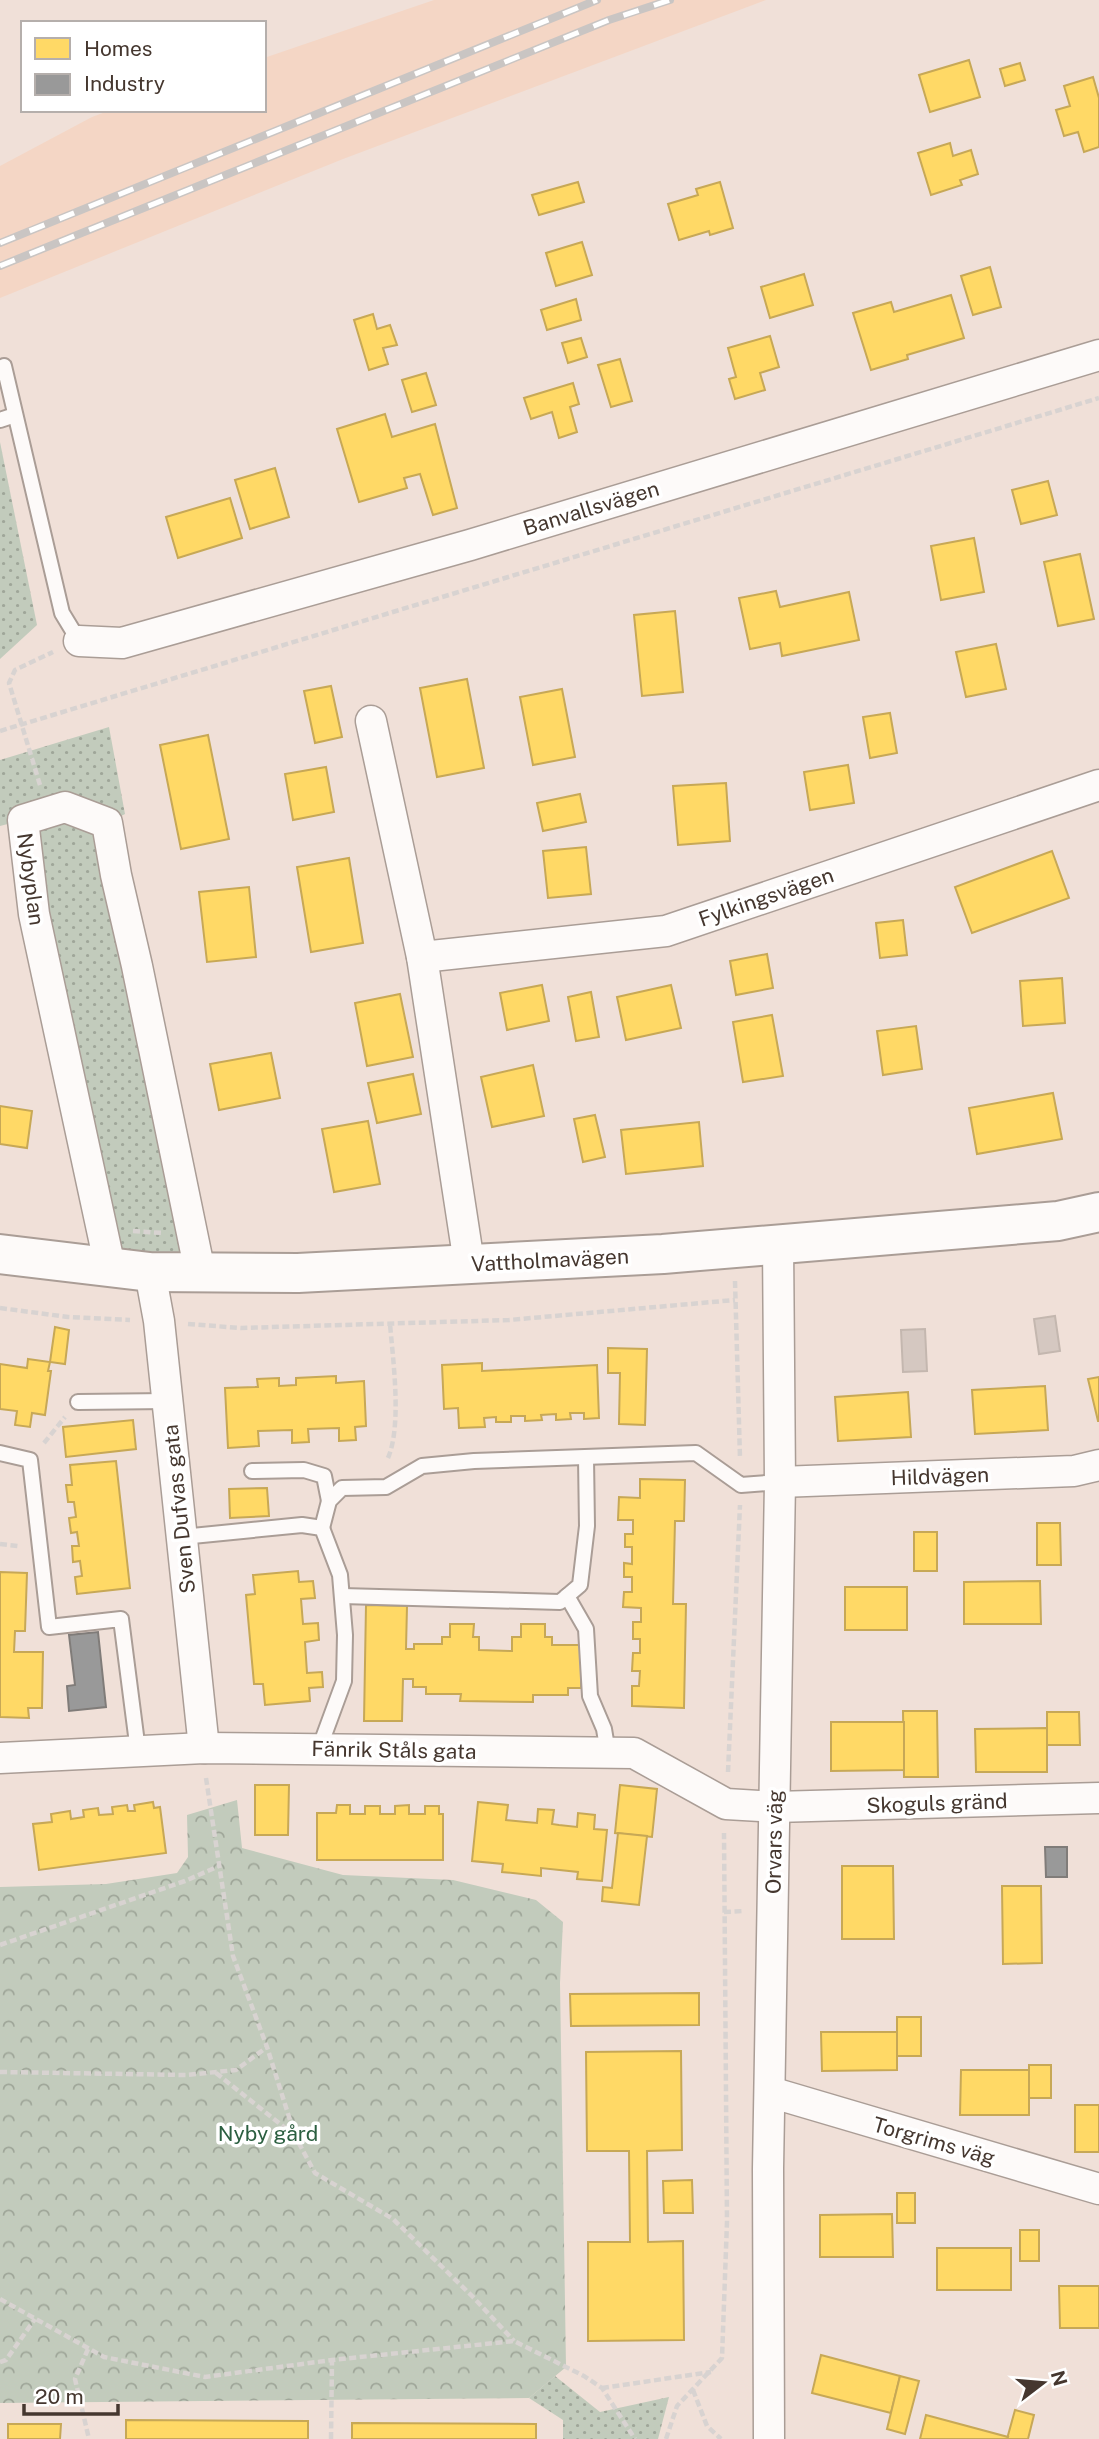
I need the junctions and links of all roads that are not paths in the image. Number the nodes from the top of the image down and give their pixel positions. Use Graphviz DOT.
graph roads {
  1 [pos="1099,355"];
  2 [pos="4,366"];
  3 [pos="15,415"];
  4 [pos="0,420"];
  5 [pos="79,641"];
  6 [pos="371,722"];
  7 [pos="1099,785"];
  8 [pos="12,823"];
  9 [pos="422,957"];
  10 [pos="1099,1212"];
  11 [pos="778,1244"];
  12 [pos="0,1254"];
  13 [pos="469,1263"];
  14 [pos="110,1267"];
  15 [pos="150,1272"];
  16 [pos="200,1272"];
  17 [pos="168,1401"];
  18 [pos="78,1402"];
  19 [pos="0,1453"];
  20 [pos="586,1458"];
  21 [pos="1099,1465"];
  22 [pos="252,1471"];
  23 [pos="780,1482"];
  24 [pos="329,1501"];
  25 [pos="322,1528"];
  26 [pos="182,1537"];
  27 [pos="342,1596"];
  28 [pos="567,1596"];
  29 [pos="204,1748"];
  30 [pos="319,1749"];
  31 [pos="138,1751"];
  32 [pos="608,1753"];
  33 [pos="0,1758"];
  34 [pos="1099,1798"];
  35 [pos="775,1807"];
  36 [pos="769,2092"];
  37 [pos="1099,2189"];
  38 [pos="769,2439"];
  1 -- 5 [label="street, Banvallsvägen"];
  2 -- 3 [label="lane"];
  3 -- 4 [label="lane"];
  3 -- 5 [label="lane"];
  6 -- 9 [label="street"];
  7 -- 9 [label="street, Fylkingsvägen"];
  8 -- 14 [label="street, Nybyplan"];
  8 -- 16 [label="street, Nybyplan"];
  9 -- 13 [label="street"];
  10 -- 11 [label="main road, Vattholmavägen"];
  11 -- 13 [label="main road, Vattholmavägen"];
  11 -- 23 [label="street, Orvars väg"];
  12 -- 14 [label="main road, Vattholmavägen"];
  13 -- 16 [label="main road, Vattholmavägen"];
  14 -- 15 [label="main road, Vattholmavägen"];
  15 -- 16 [label="main road, Vattholmavägen"];
  15 -- 17 [label="street, Sven Dufvas gata"];
  17 -- 18 [label="lane"];
  17 -- 26 [label="street, Sven Dufvas gata"];
  19 -- 31 [label="lane"];
  20 -- 23 [label="lane"];
  20 -- 24 [label="lane"];
  20 -- 28 [label="lane"];
  21 -- 23 [label="street, Hildvägen"];
  22 -- 24 [label="lane"];
  23 -- 35 [label="street, Orvars väg"];
  24 -- 25 [label="lane"];
  25 -- 26 [label="lane"];
  25 -- 27 [label="lane"];
  26 -- 29 [label="street, Sven Dufvas gata"];
  27 -- 28 [label="lane"];
  27 -- 30 [label="lane"];
  28 -- 32 [label="lane"];
  29 -- 30 [label="street, Fänrik Ståls gata"];
  29 -- 31 [label="street, Fänrik Ståls gata"];
  30 -- 32 [label="street, Fänrik Ståls gata"];
  31 -- 33 [label="street, Fänrik Ståls gata"];
  32 -- 35 [label="street, Fänrik Ståls gata"];
  34 -- 35 [label="street, Skoguls gränd"];
  35 -- 36 [label="street, Orvars väg"];
  36 -- 37 [label="street, Torgrims väg"];
  36 -- 38 [label="street, Orvars väg"];
}
